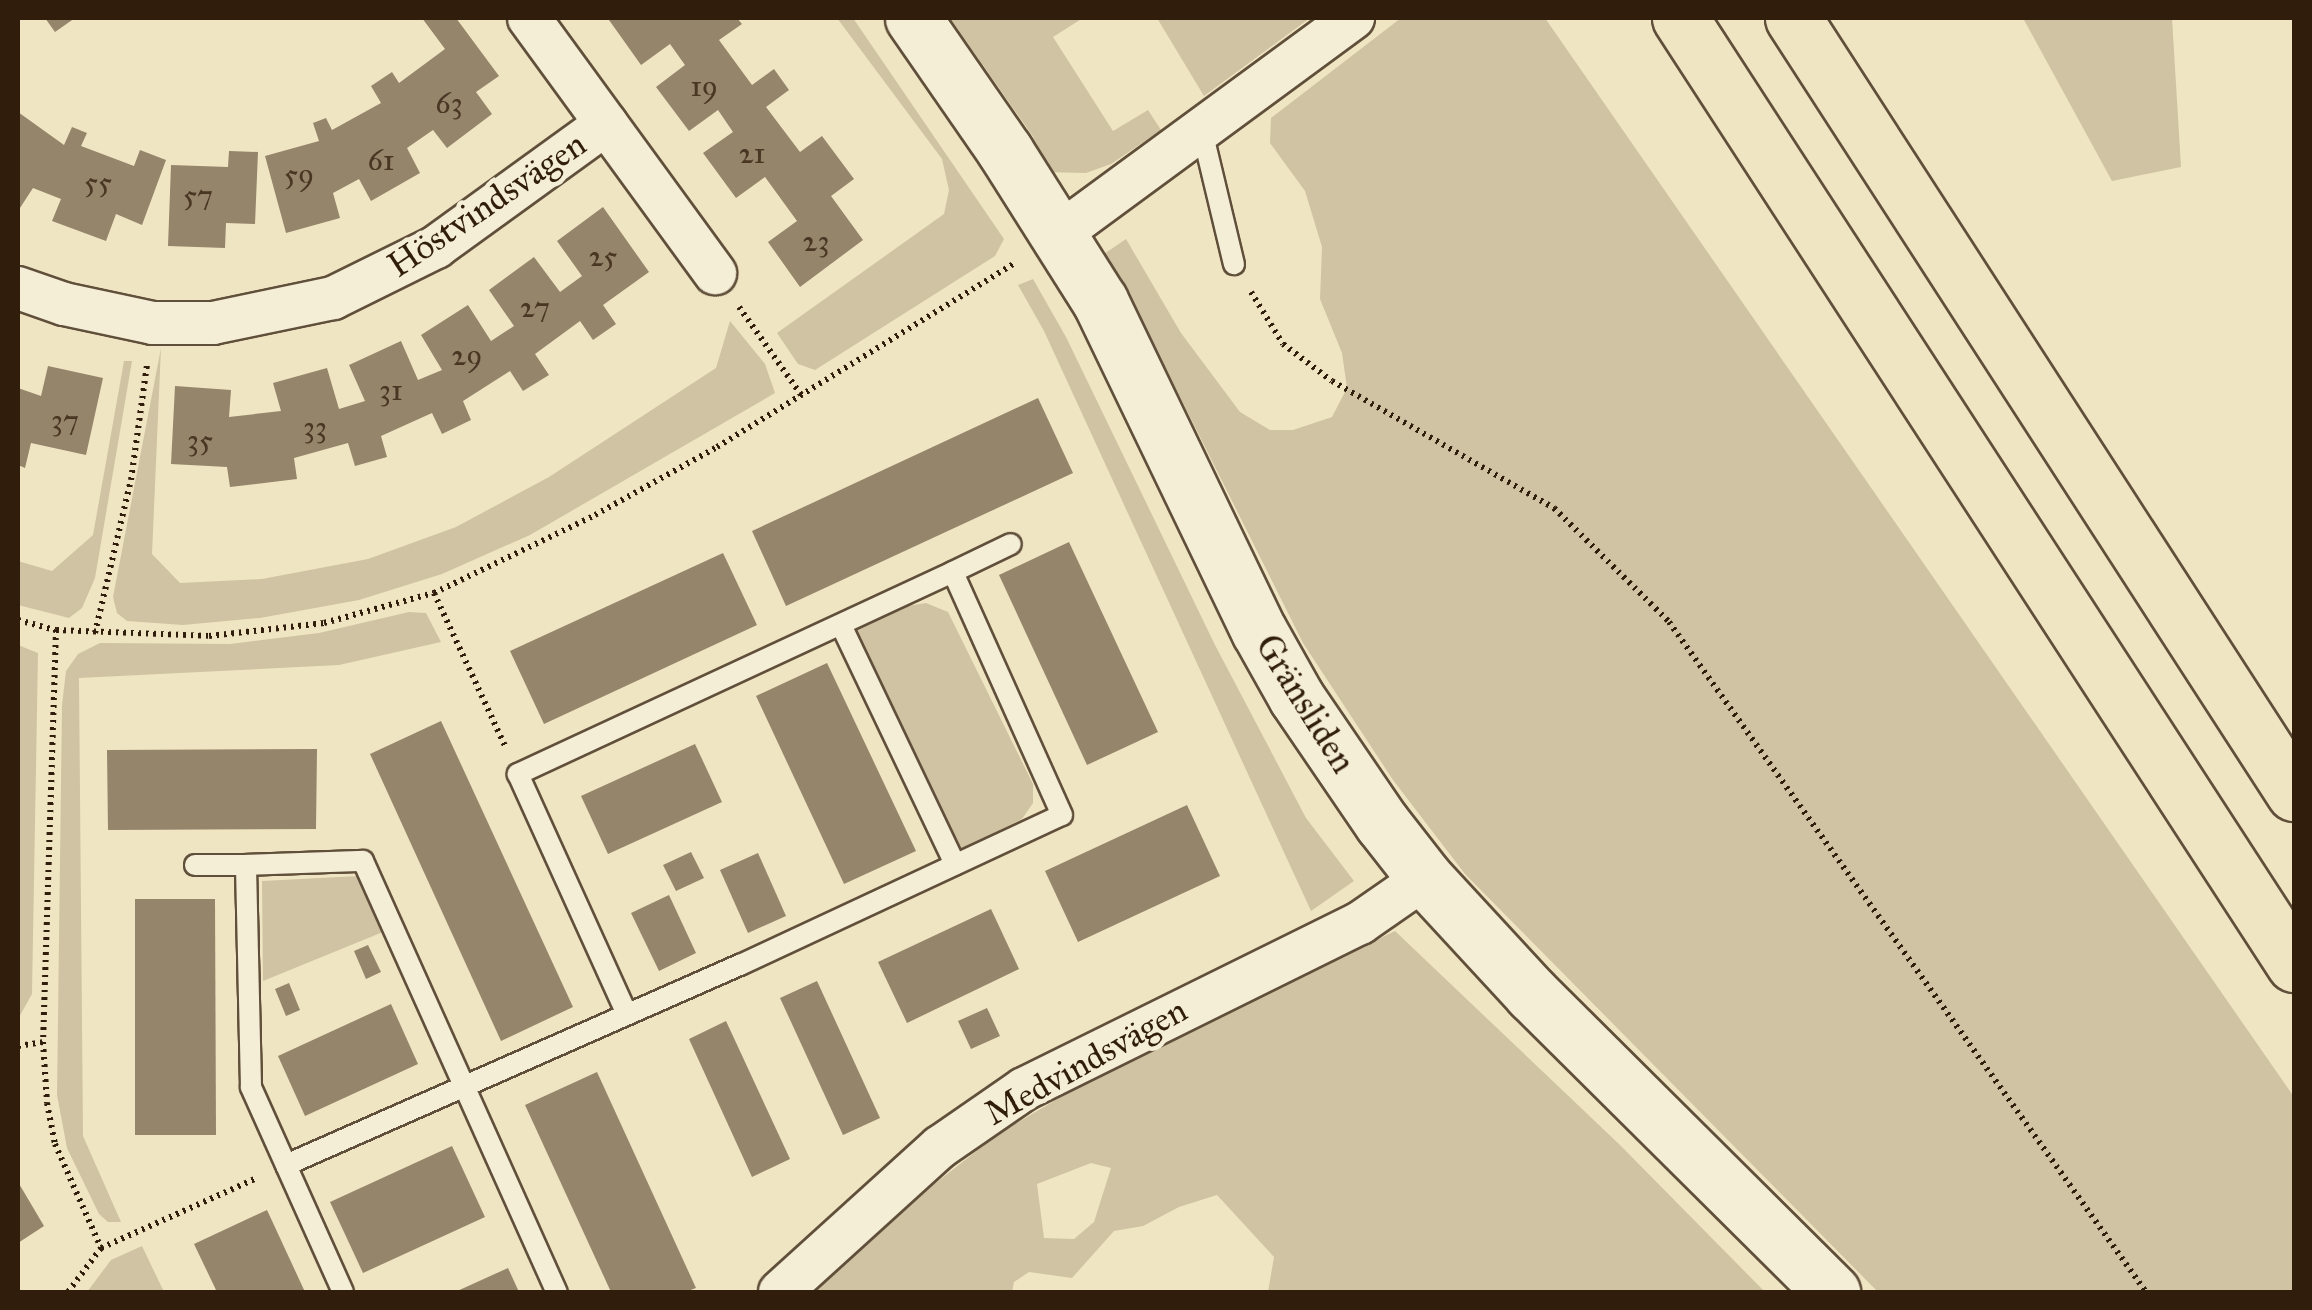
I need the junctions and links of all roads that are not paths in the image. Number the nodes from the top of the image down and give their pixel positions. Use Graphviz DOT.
graph roads {
  1 [pos="529,18"];
  2 [pos="913,18"];
  3 [pos="1353,18"];
  4 [pos="1680,18"];
  5 [pos="1794,18"];
  6 [pos="606,124"];
  7 [pos="1202,131"];
  8 [pos="1059,234"];
  9 [pos="1234,264"];
  10 [pos="715,273"];
  11 [pos="18,288"];
  12 [pos="1011,544"];
  13 [pos="952,572"];
  14 [pos="841,626"];
  15 [pos="2294,793"];
  16 [pos="956,864"];
  17 [pos="195,865"];
  18 [pos="246,865"];
  19 [pos="1424,878"];
  20 [pos="2294,964"];
  21 [pos="626,1012"];
  22 [pos="462,1086"];
  23 [pos="286,1165"];
  24 [pos="342,1292"];
  25 [pos="556,1292"];
  26 [pos="780,1292"];
  27 [pos="1832,1292"];
  1 -- 6 [label="street, Höstvindsvägen"];
  2 -- 8 [label="street, Gränsliden"];
  3 -- 7 [label="street"];
  4 -- 20 [label="highway"];
  5 -- 15 [label="highway"];
  6 -- 10 [label="street, Höstvindsvägen"];
  6 -- 11 [label="street, Höstvindsvägen"];
  7 -- 8 [label="street"];
  7 -- 9 [label="lane"];
  8 -- 19 [label="street, Gränsliden"];
  12 -- 13 [label="lane"];
  13 -- 14 [label="lane"];
  13 -- 16 [label="lane"];
  14 -- 16 [label="lane"];
  14 -- 21 [label="lane"];
  16 -- 21 [label="lane"];
  17 -- 18 [label="lane"];
  18 -- 22 [label="lane"];
  18 -- 23 [label="lane"];
  19 -- 26 [label="street, Medvindsvägen"];
  19 -- 27 [label="street, Gränsliden"];
  21 -- 22 [label="lane"];
  22 -- 23 [label="lane"];
  22 -- 25 [label="lane"];
  23 -- 24 [label="lane"];
}
